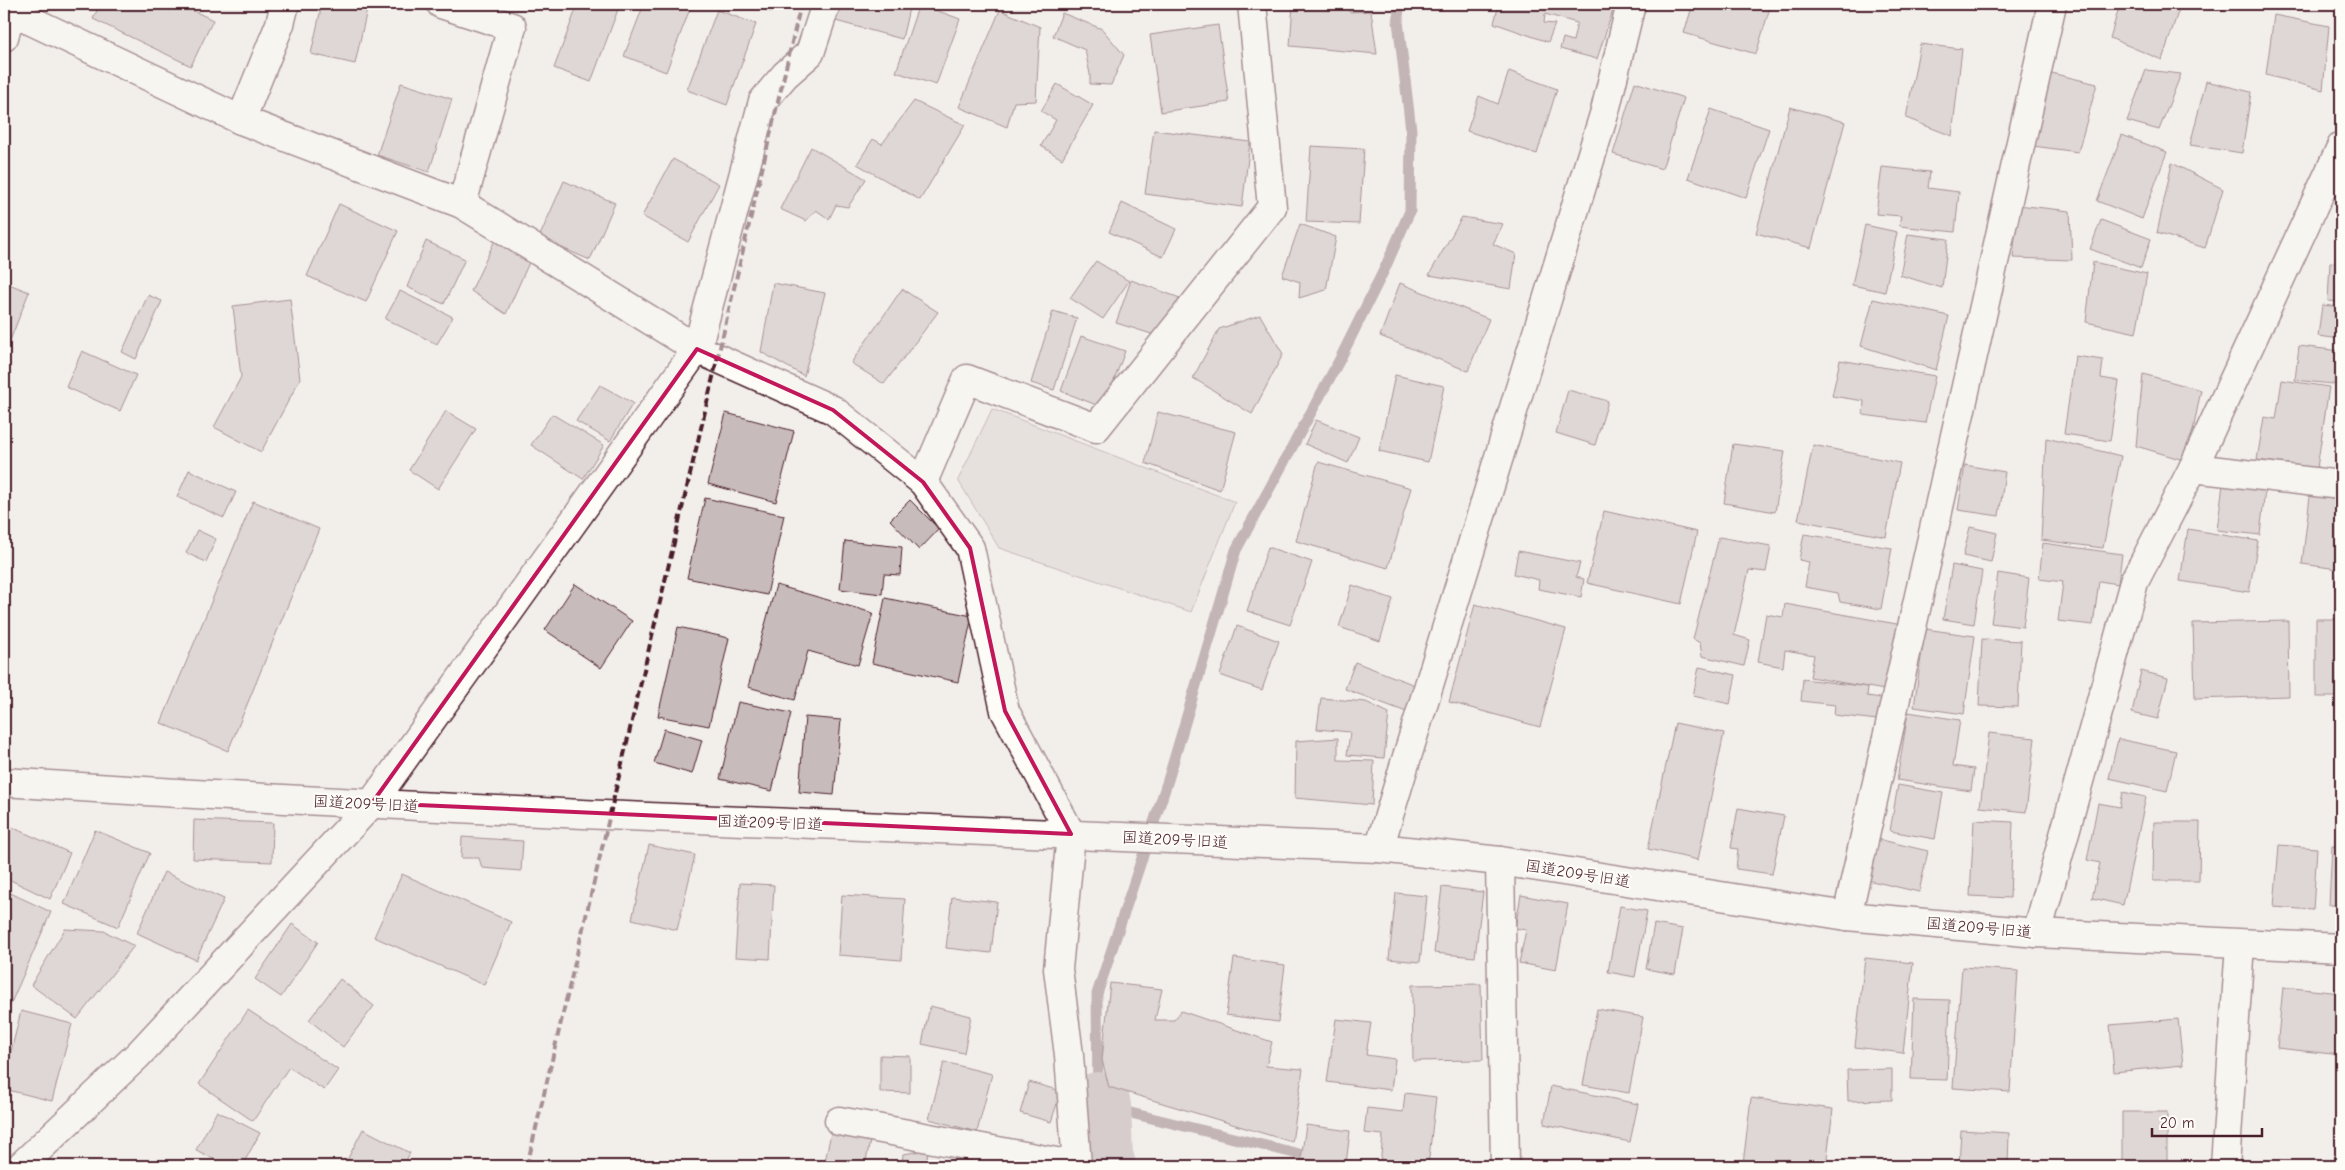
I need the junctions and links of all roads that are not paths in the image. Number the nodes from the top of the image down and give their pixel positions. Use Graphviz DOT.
graph roads {
  1 [pos="285,4"];
  2 [pos="441,4"];
  3 [pos="826,4"];
  4 [pos="1252,4"];
  5 [pos="1631,4"];
  6 [pos="2052,4"];
  7 [pos="8,15"];
  8 [pos="241,120"];
  9 [pos="2341,147"];
  10 [pos="462,204"];
  11 [pos="697,349"];
  12 [pos="2193,468"];
  13 [pos="923,482"];
  14 [pos="2341,485"];
  15 [pos="4,782"];
  16 [pos="372,803"];
  17 [pos="1071,834"];
  18 [pos="1379,848"];
  19 [pos="1500,861"];
  20 [pos="1847,916"];
  21 [pos="2037,933"];
  22 [pos="2240,944"];
  23 [pos="2341,948"];
  24 [pos="839,1121"];
  25 [pos="21,1166"];
  26 [pos="1077,1166"];
  27 [pos="1505,1166"];
  28 [pos="2225,1166"];
  1 -- 8 [label="street"];
  2 -- 10 [label="street"];
  3 -- 11 [label="street"];
  4 -- 13 [label="street"];
  5 -- 18 [label="street"];
  6 -- 20 [label="street"];
  7 -- 8 [label="street"];
  8 -- 10 [label="street"];
  9 -- 12 [label="street"];
  10 -- 11 [label="street"];
  11 -- 13 [label="street"];
  11 -- 16 [label="street"];
  12 -- 14 [label="street"];
  12 -- 21 [label="street"];
  13 -- 17 [label="street"];
  15 -- 16 [label="street, 国道209号旧道"];
  16 -- 17 [label="street, 国道209号旧道"];
  16 -- 25 [label="street"];
  17 -- 18 [label="street, 国道209号旧道"];
  17 -- 26 [label="street"];
  18 -- 19 [label="street, 国道209号旧道"];
  19 -- 20 [label="street, 国道209号旧道"];
  19 -- 27 [label="street"];
  20 -- 21 [label="street, 国道209号旧道"];
  21 -- 22 [label="street, 国道209号旧道"];
  22 -- 23 [label="street, 国道209号旧道"];
  22 -- 28 [label="street"];
  24 -- 26 [label="street"];
}
